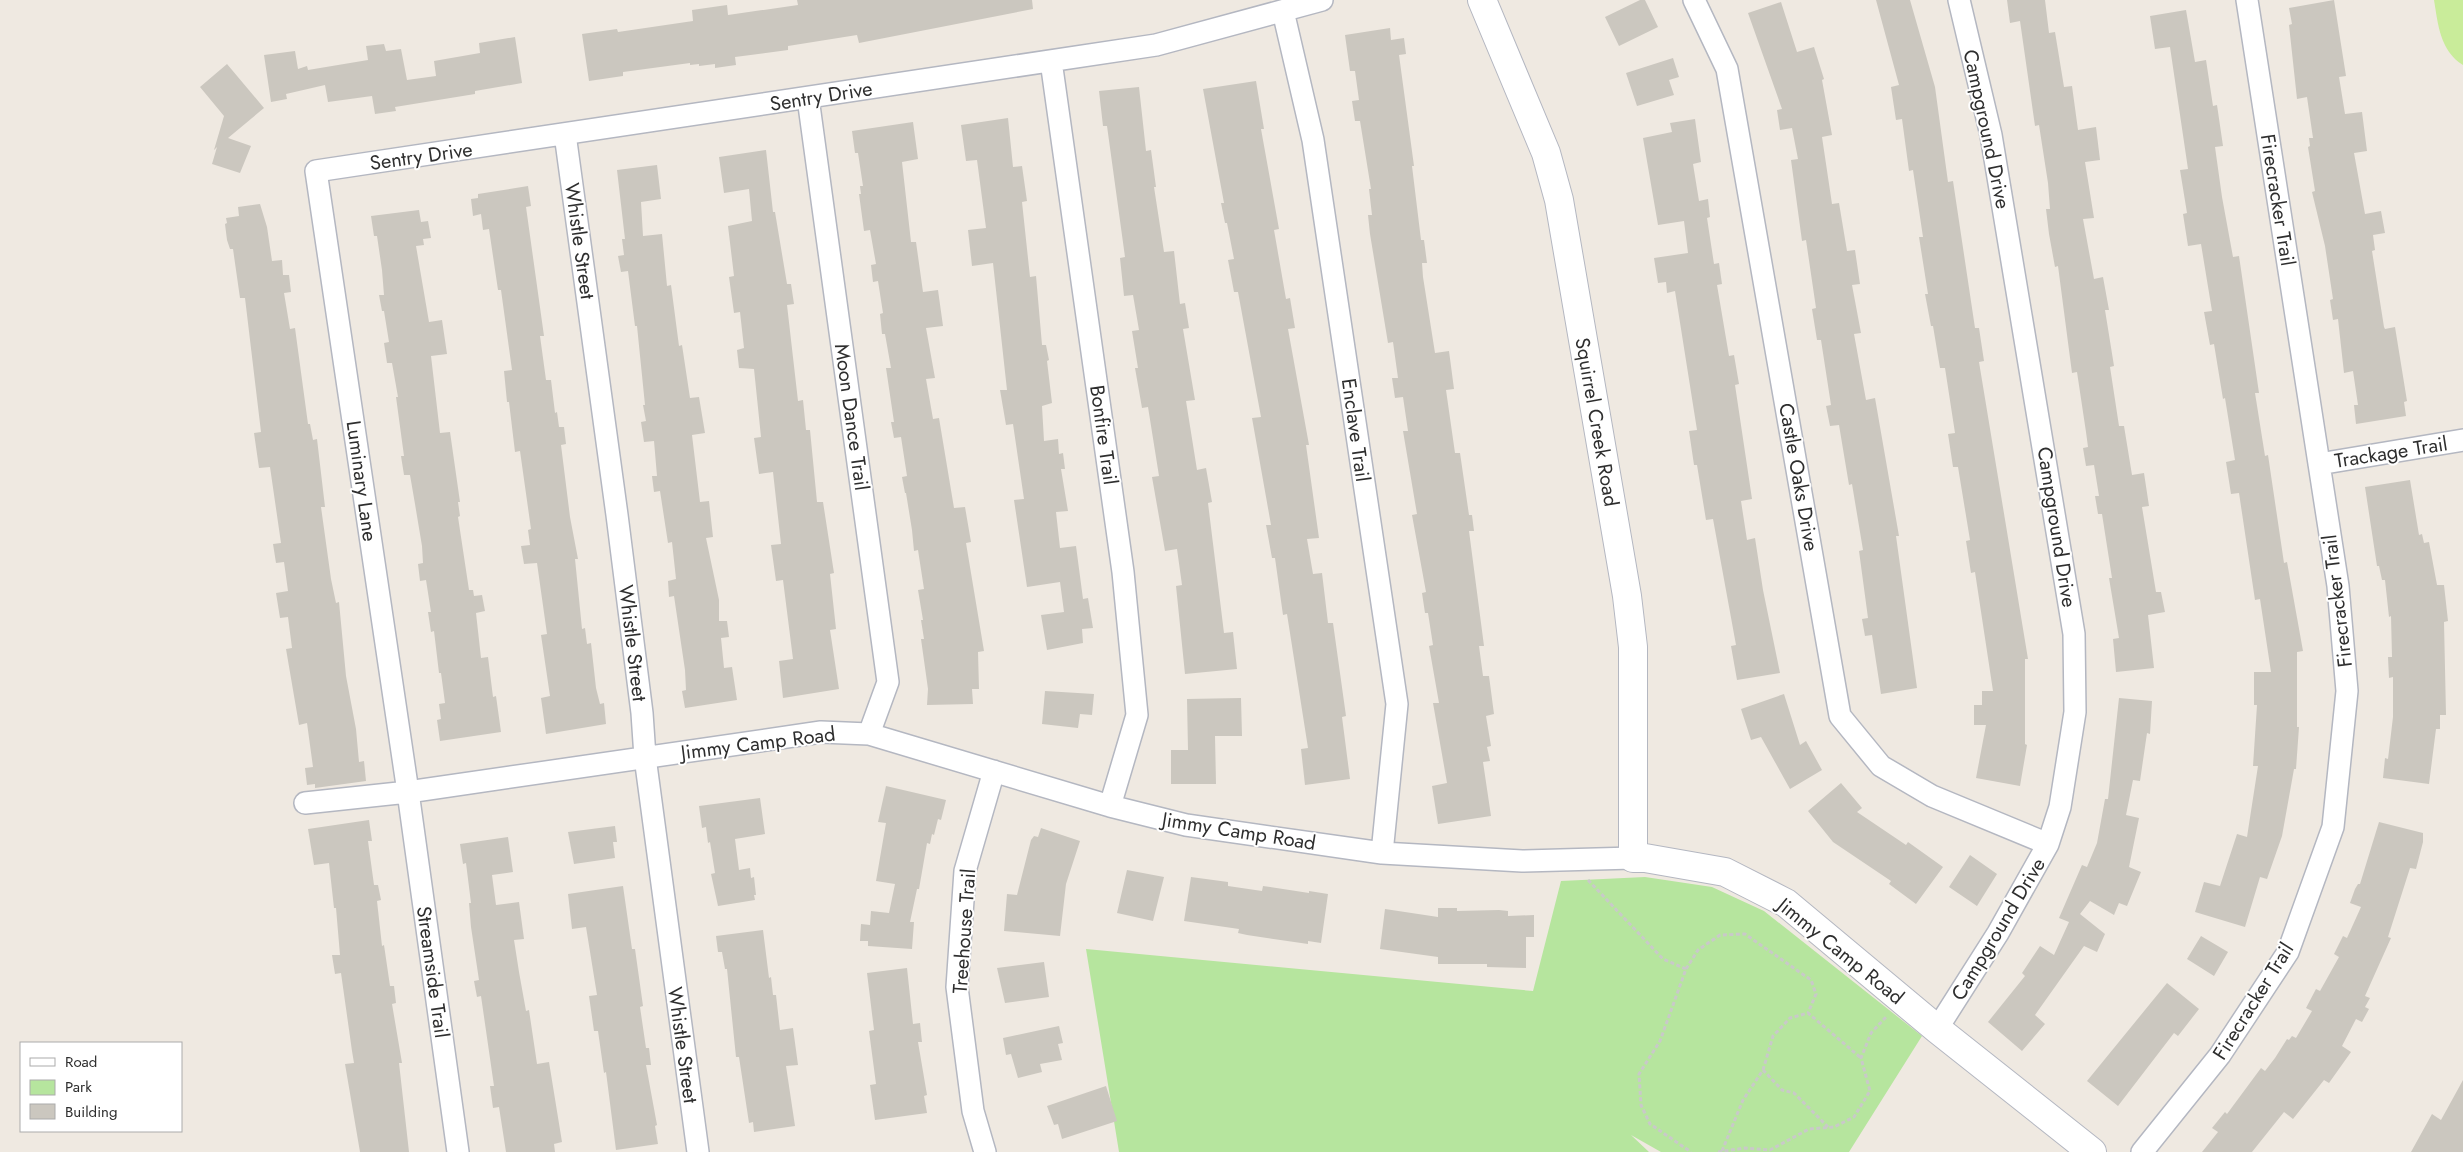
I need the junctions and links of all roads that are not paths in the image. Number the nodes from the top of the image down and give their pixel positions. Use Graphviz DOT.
graph roads {
  1 [pos="1322,0"];
  2 [pos="1482,0"];
  3 [pos="1694,0"];
  4 [pos="1959,0"];
  5 [pos="2247,0"];
  6 [pos="1283,11"];
  7 [pos="1051,61"];
  8 [pos="808,98"];
  9 [pos="565,134"];
  10 [pos="316,171"];
  11 [pos="2463,440"];
  12 [pos="2319,464"];
  13 [pos="869,734"];
  14 [pos="645,758"];
  15 [pos="994,771"];
  16 [pos="408,792"];
  17 [pos="305,803"];
  18 [pos="1110,806"];
  19 [pos="2048,844"];
  20 [pos="1382,853"];
  21 [pos="1633,858"];
  22 [pos="1937,1029"];
  23 [pos="458,1152"];
  24 [pos="698,1152"];
  25 [pos="984,1152"];
  26 [pos="2092,1152"];
  27 [pos="2142,1152"];
  1 -- 6 [label="street, Sentry Drive"];
  2 -- 21 [label="street, Squirrel Creek Road"];
  3 -- 19 [label="street, Castle Oaks Drive"];
  4 -- 19 [label="street, Campground Drive"];
  5 -- 12 [label="street, Firecracker Trail"];
  6 -- 7 [label="street, Sentry Drive"];
  6 -- 20 [label="street, Enclave Trail"];
  7 -- 8 [label="street, Sentry Drive"];
  7 -- 18 [label="street, Bonfire Trail"];
  8 -- 9 [label="street, Sentry Drive"];
  8 -- 13 [label="street, Moon Dance Trail"];
  9 -- 10 [label="street, Sentry Drive"];
  9 -- 14 [label="street, Whistle Street"];
  10 -- 16 [label="street, Luminary Lane"];
  11 -- 12 [label="street, Trackage Trail"];
  12 -- 27 [label="street, Firecracker Trail"];
  13 -- 14 [label="street, Jimmy Camp Road"];
  13 -- 15 [label="street, Jimmy Camp Road"];
  14 -- 16 [label="street, Jimmy Camp Road"];
  14 -- 24 [label="street, Whistle Street"];
  15 -- 18 [label="street, Jimmy Camp Road"];
  15 -- 25 [label="street, Treehouse Trail"];
  16 -- 17 [label="street, Jimmy Camp Road"];
  16 -- 23 [label="street, Streamside Trail"];
  18 -- 20 [label="street, Jimmy Camp Road"];
  19 -- 22 [label="street, Campground Drive"];
  20 -- 21 [label="street, Jimmy Camp Road"];
  21 -- 22 [label="street, Jimmy Camp Road"];
  22 -- 26 [label="street, Jimmy Camp Road"];
}
